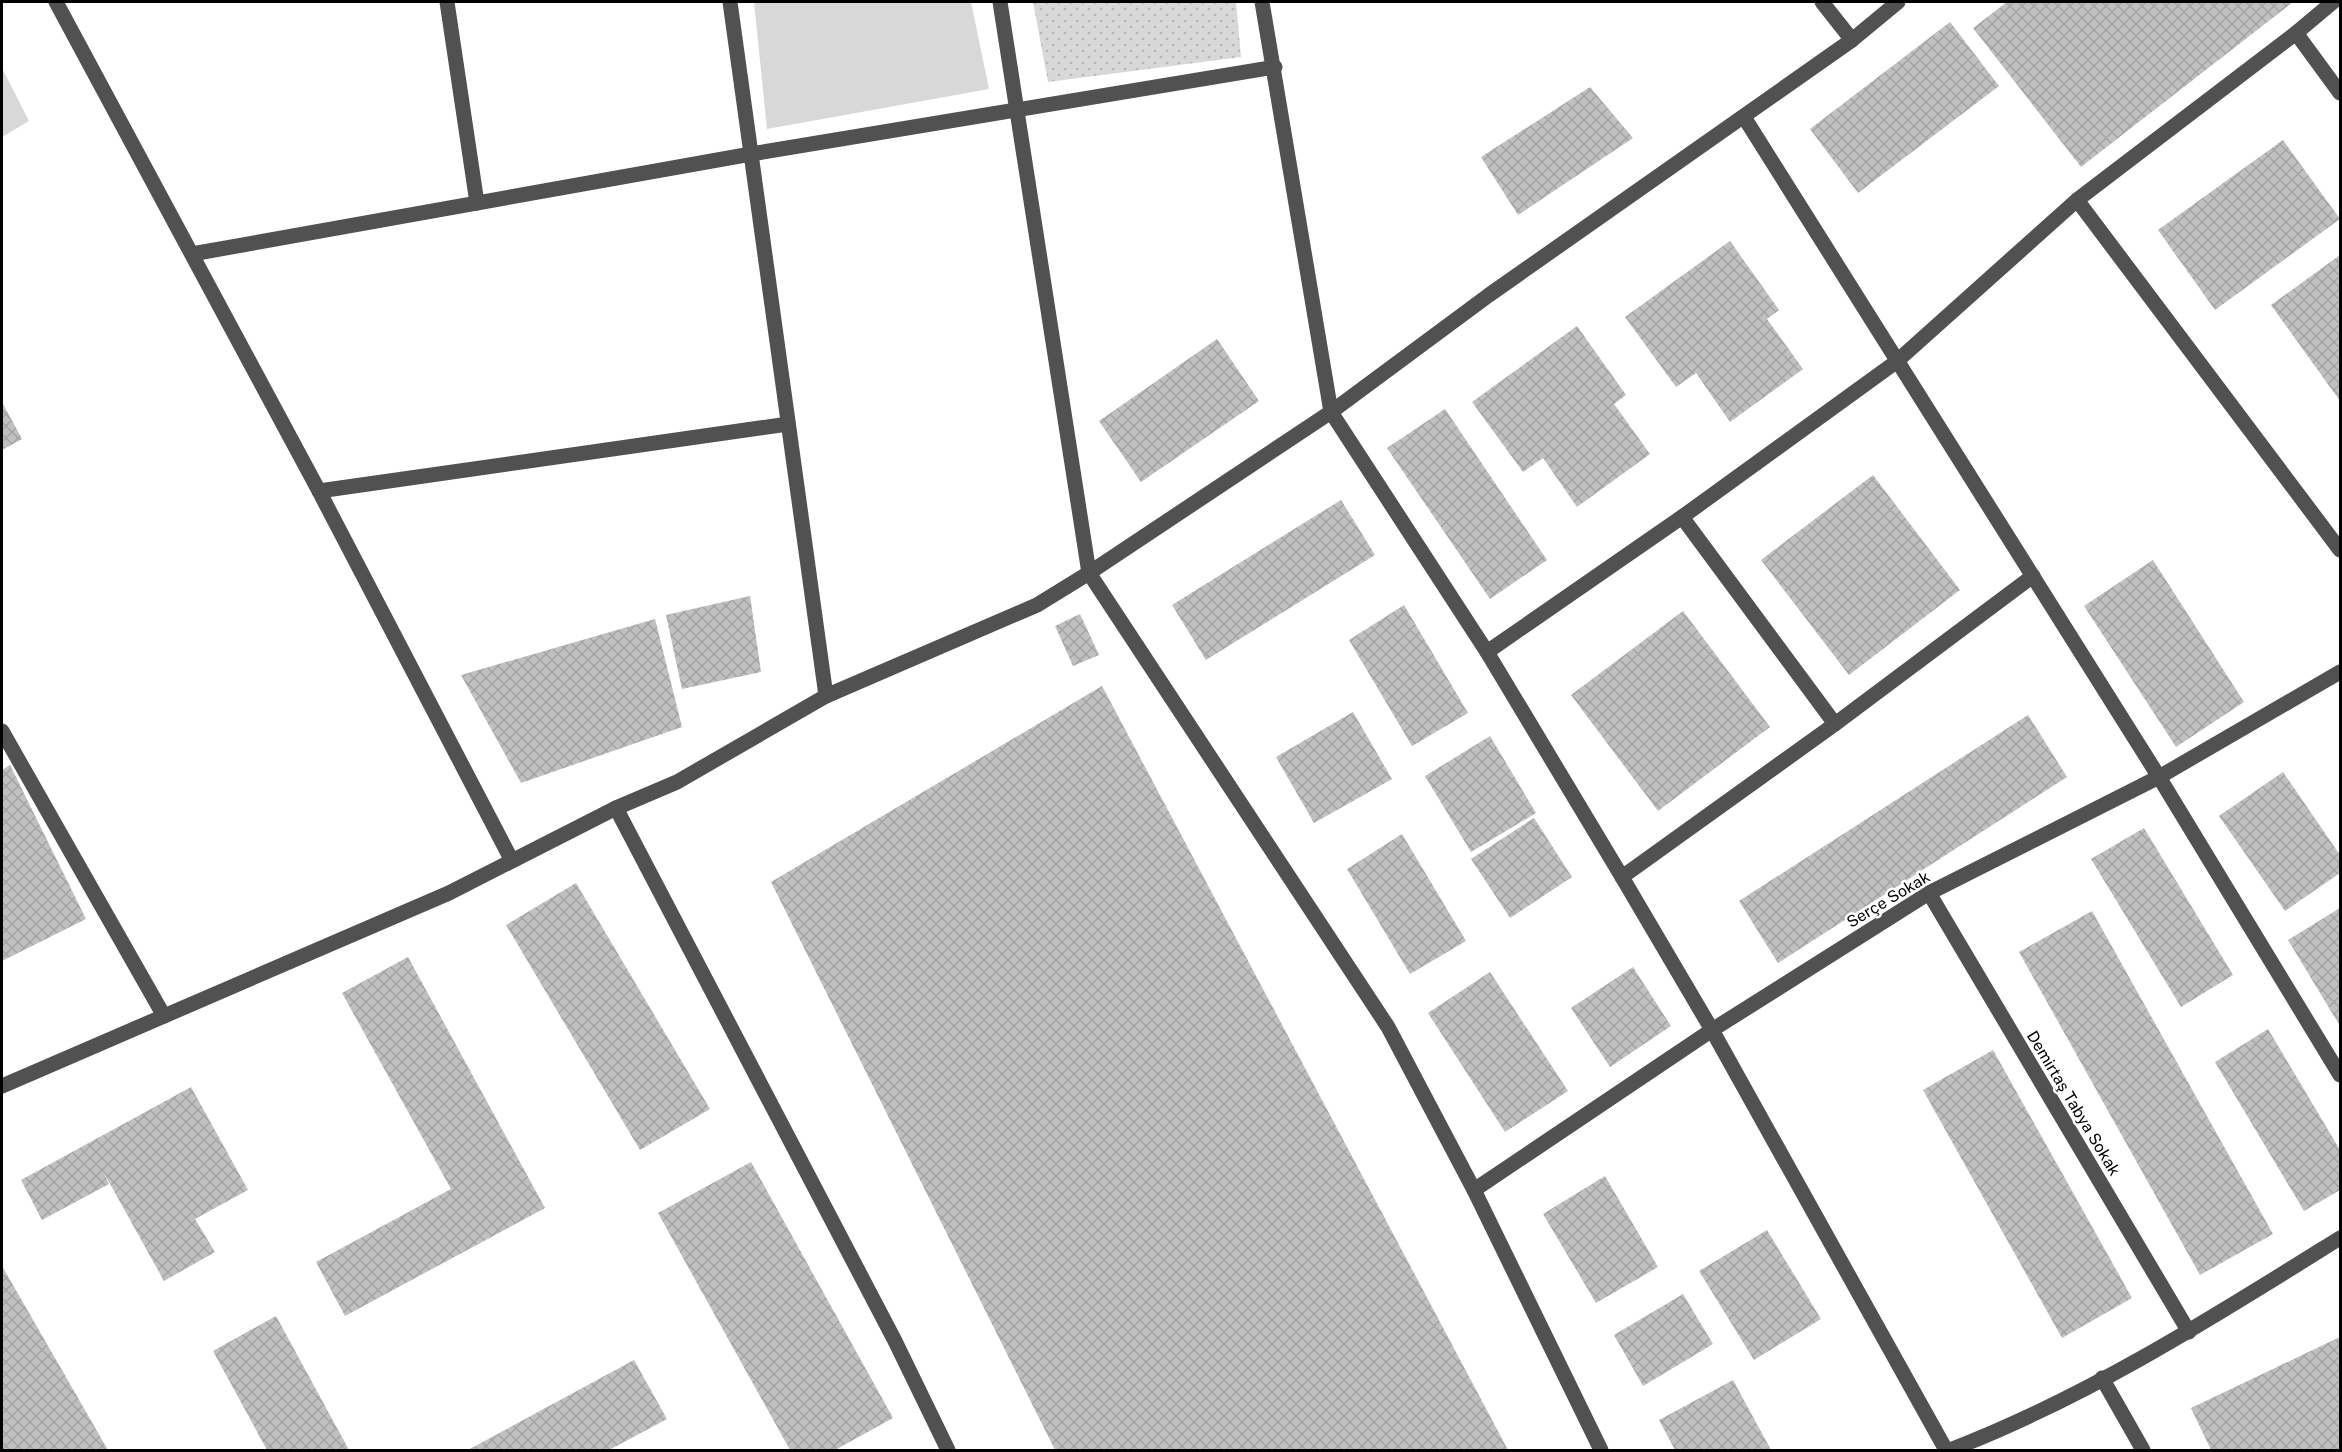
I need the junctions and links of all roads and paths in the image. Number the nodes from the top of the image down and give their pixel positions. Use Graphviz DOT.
graph roads {
  1 [pos="56,2"];
  2 [pos="447,2"];
  3 [pos="730,2"];
  4 [pos="1000,2"];
  5 [pos="1262,2"];
  6 [pos="1822,2"];
  7 [pos="1898,2"];
  8 [pos="2333,2"];
  9 [pos="2296,33"];
  10 [pos="1852,40"];
  11 [pos="1275,67"];
  12 [pos="2340,93"];
  13 [pos="1017,109"];
  14 [pos="1743,117"];
  15 [pos="751,154"];
  16 [pos="2076,200"];
  17 [pos="477,203"];
  18 [pos="192,254"];
  19 [pos="1896,362"];
  20 [pos="1331,412"];
  21 [pos="789,424"];
  22 [pos="320,491"];
  23 [pos="1682,517"];
  24 [pos="2340,550"];
  25 [pos="1089,573"];
  26 [pos="2033,576"];
  27 [pos="1487,652"];
  28 [pos="2340,672"];
  29 [pos="826,696"];
  30 [pos="1835,724"];
  31 [pos="2,731"];
  32 [pos="2159,777"];
  33 [pos="616,808"];
  34 [pos="511,859"];
  35 [pos="1622,877"];
  36 [pos="1929,893"];
  37 [pos="164,1016"];
  38 [pos="1712,1030"];
  39 [pos="2340,1075"];
  40 [pos="2,1086"];
  41 [pos="1474,1190"];
  42 [pos="2340,1238"];
  43 [pos="2189,1332"];
  44 [pos="2102,1378"];
  45 [pos="948,1450"];
  46 [pos="1601,1450"];
  47 [pos="1948,1450"];
  48 [pos="2143,1450"];
  1 -- 18 [label="street"];
  2 -- 17 [label="street"];
  3 -- 15 [label="street"];
  4 -- 13 [label="street"];
  5 -- 11 [label="street"];
  6 -- 10 [label="street"];
  7 -- 10 [label="street"];
  8 -- 9 [label="street"];
  9 -- 12 [label="street"];
  9 -- 16 [label="street"];
  10 -- 14 [label="street"];
  11 -- 13 [label="street"];
  11 -- 20 [label="street"];
  13 -- 15 [label="street"];
  13 -- 25 [label="street"];
  14 -- 19 [label="street"];
  14 -- 20 [label="street"];
  15 -- 17 [label="street"];
  15 -- 21 [label="street"];
  16 -- 19 [label="street"];
  16 -- 24 [label="street"];
  17 -- 18 [label="street"];
  18 -- 22 [label="street"];
  19 -- 23 [label="street"];
  19 -- 26 [label="street"];
  20 -- 25 [label="street"];
  20 -- 27 [label="street"];
  21 -- 22 [label="street"];
  21 -- 29 [label="street"];
  22 -- 34 [label="street"];
  23 -- 27 [label="street"];
  23 -- 30 [label="street"];
  25 -- 29 [label="street"];
  25 -- 41 [label="street"];
  26 -- 30 [label="street"];
  26 -- 32 [label="street"];
  27 -- 35 [label="street"];
  28 -- 32 [label="street, Serçe Sokak"];
  29 -- 33 [label="street"];
  30 -- 35 [label="street"];
  31 -- 37 [label="street"];
  32 -- 36 [label="street, Serçe Sokak"];
  32 -- 39 [label="street"];
  33 -- 34 [label="street"];
  33 -- 45 [label="street"];
  34 -- 37 [label="street"];
  35 -- 38 [label="street"];
  36 -- 38 [label="street, Serçe Sokak"];
  36 -- 43 [label="street, Demirtaş Tabya Sokak"];
  37 -- 40 [label="street"];
  38 -- 41 [label="street, Serçe Sokak"];
  38 -- 47 [label="street"];
  41 -- 46 [label="street"];
  42 -- 43 [label="street"];
  43 -- 44 [label="street"];
  44 -- 47 [label="street"];
  44 -- 48 [label="street"];
}
